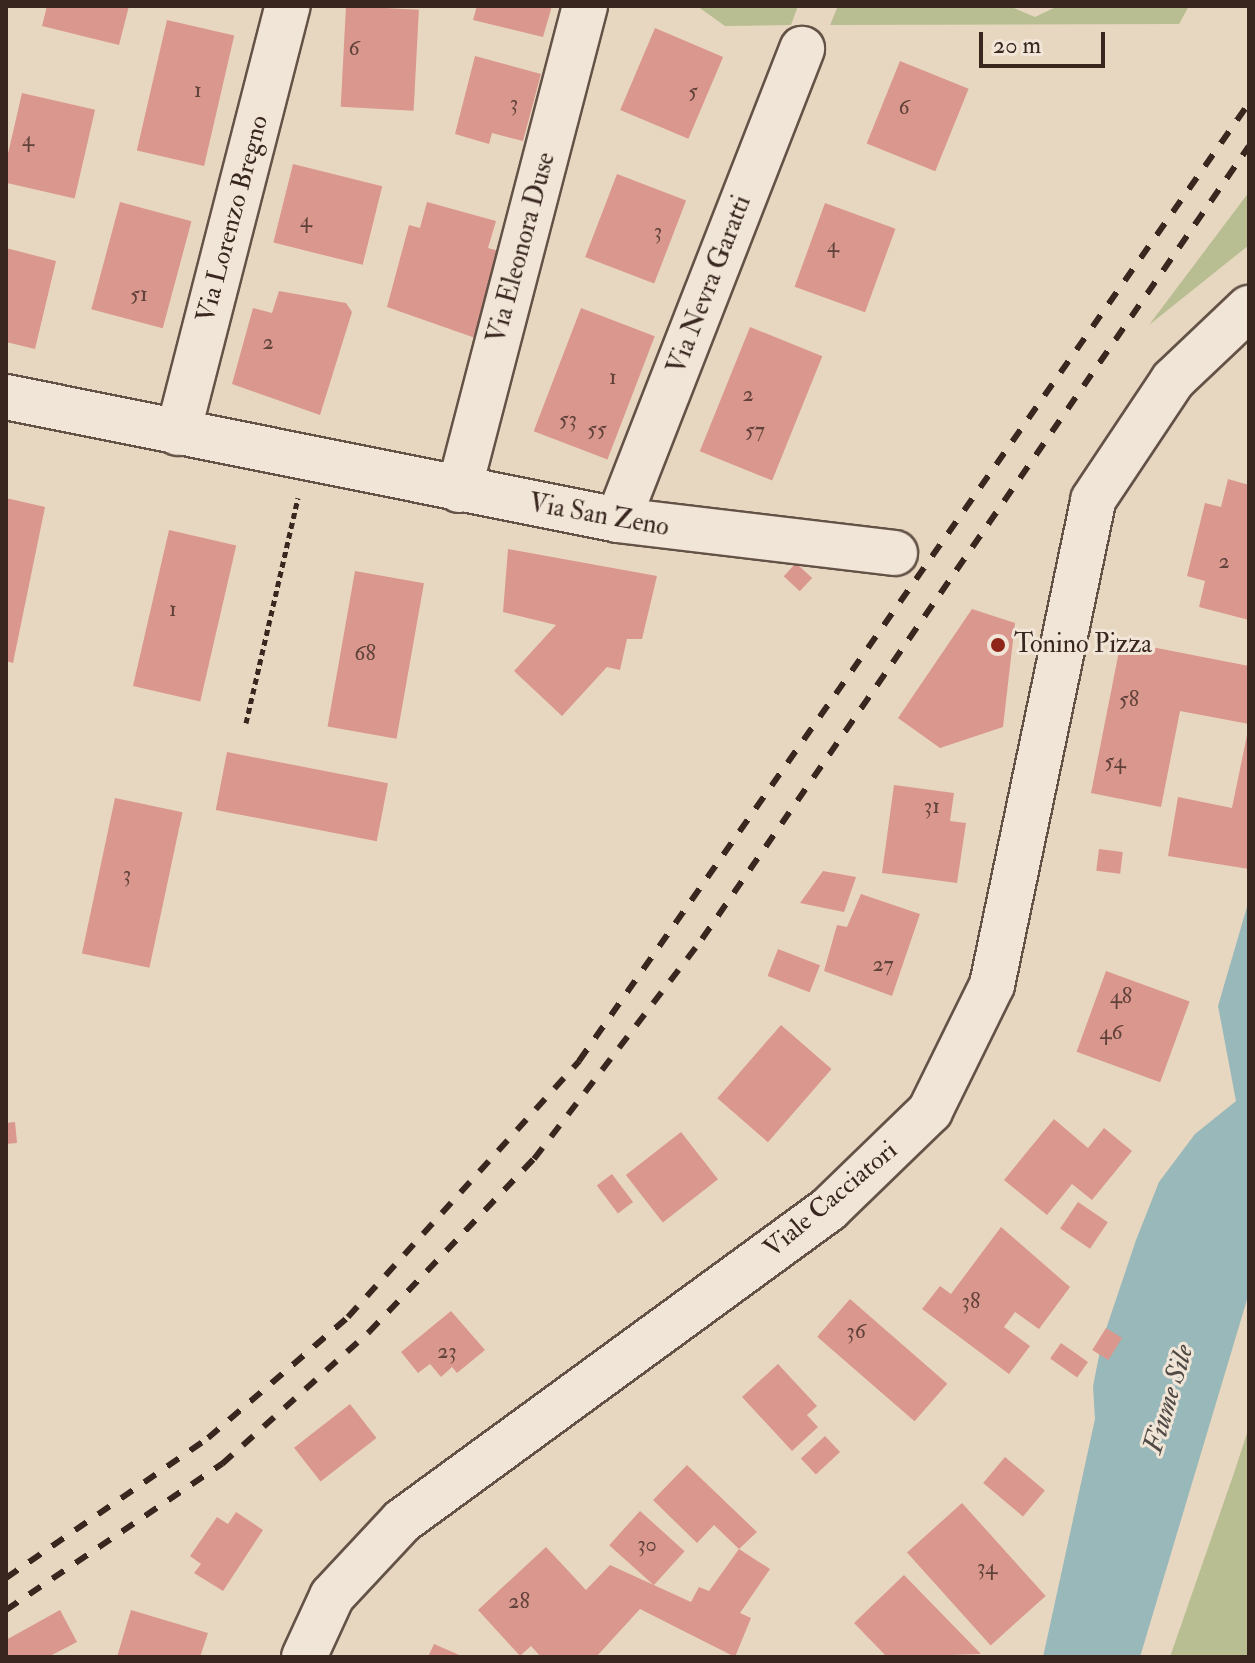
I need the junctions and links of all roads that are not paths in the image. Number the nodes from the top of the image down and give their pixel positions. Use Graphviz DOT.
graph roads {
  1 [pos="288,6"];
  2 [pos="585,6"];
  3 [pos="802,49"];
  4 [pos="1249,308"];
  5 [pos="6,397"];
  6 [pos="178,433"];
  7 [pos="459,490"];
  8 [pos="618,520"];
  9 [pos="895,553"];
  10 [pos="304,1657"];
  1 -- 6 [label="street, Via Lorenzo Bregno"];
  2 -- 7 [label="street, Via Eleonora Duse"];
  3 -- 8 [label="street, Via Nevra Garatti"];
  4 -- 10 [label="street, Viale Cacciatori"];
  5 -- 6 [label="street, Via San Zeno"];
  6 -- 7 [label="street, Via San Zeno"];
  7 -- 8 [label="street, Via San Zeno"];
  8 -- 9 [label="street, Via San Zeno"];
}
